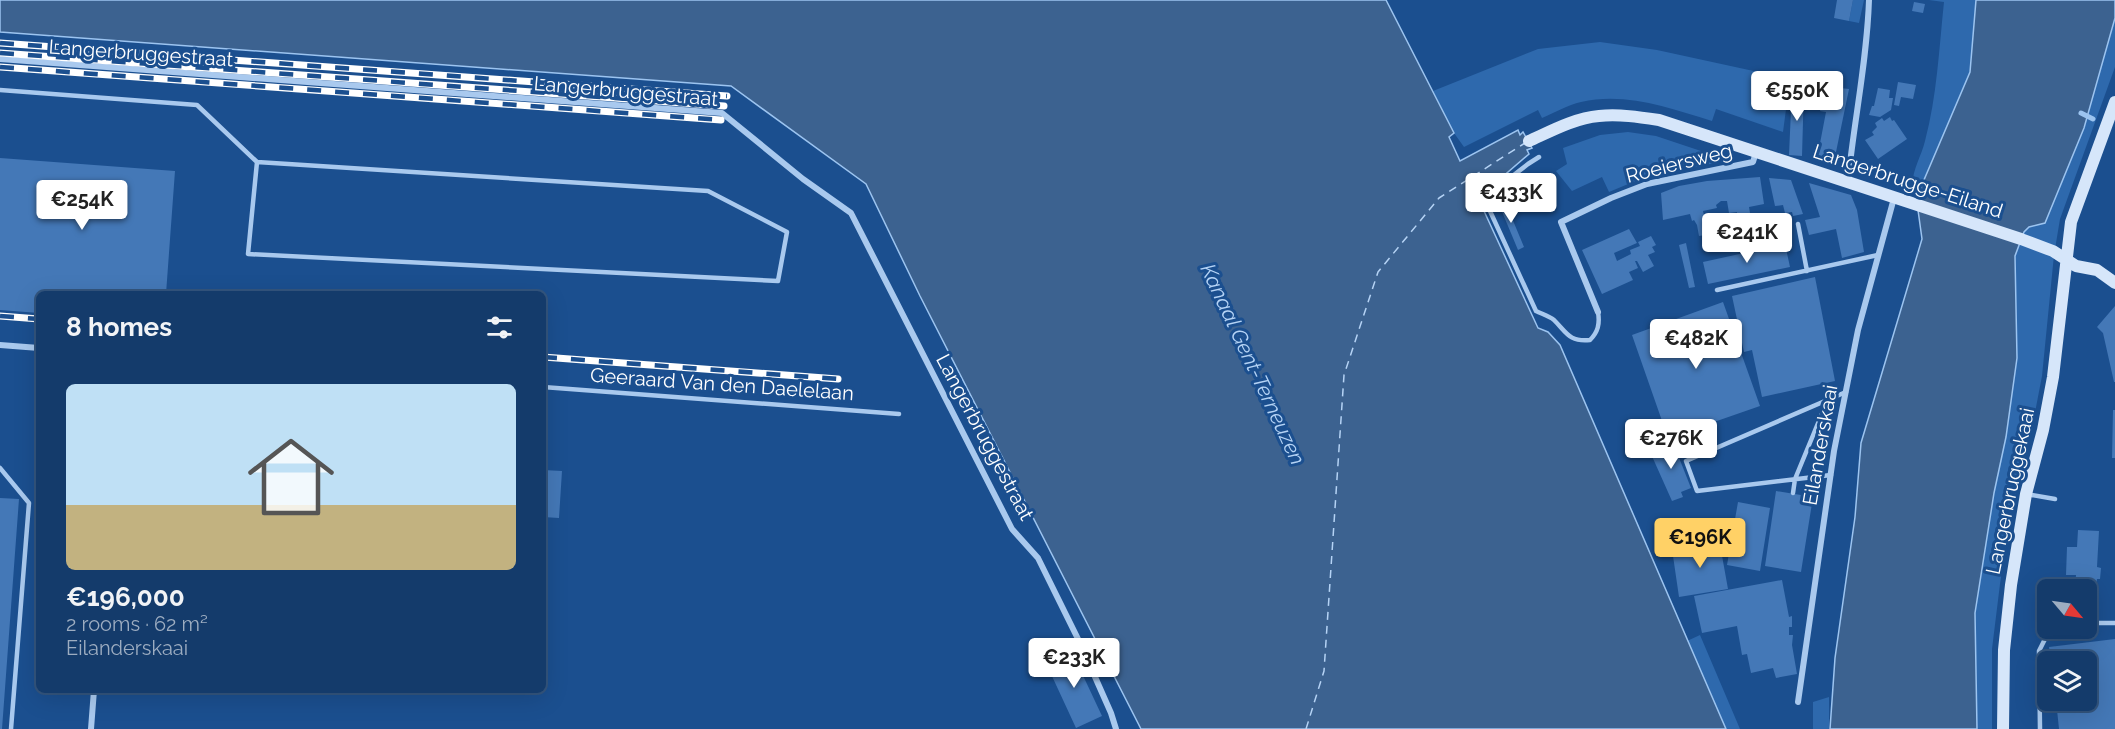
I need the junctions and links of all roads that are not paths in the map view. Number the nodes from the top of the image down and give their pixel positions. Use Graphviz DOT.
graph roads {
  1 [pos="1869,0"];
  2 [pos="0,59"];
  3 [pos="0,90"];
  4 [pos="2115,104"];
  5 [pos="1528,141"];
  6 [pos="1756,152"];
  7 [pos="1539,158"];
  8 [pos="257,162"];
  9 [pos="1848,181"];
  10 [pos="1894,198"];
  11 [pos="1798,224"];
  12 [pos="1878,255"];
  13 [pos="2066,261"];
  14 [pos="1807,271"];
  15 [pos="2115,283"];
  16 [pos="1717,290"];
  17 [pos="1598,312"];
  18 [pos="0,345"];
  19 [pos="36,348"];
  20 [pos="546,387"];
  21 [pos="1846,392"];
  22 [pos="1828,399"];
  23 [pos="899,414"];
  24 [pos="0,468"];
  25 [pos="1831,475"];
  26 [pos="1795,478"];
  27 [pos="1793,493"];
  28 [pos="2026,494"];
  29 [pos="2055,499"];
  30 [pos="2097,623"];
  31 [pos="2115,623"];
  32 [pos="2045,639"];
  33 [pos="94,693"];
  34 [pos="1798,702"];
  35 [pos="11,729"];
  36 [pos="91,729"];
  37 [pos="1116,729"];
  38 [pos="2003,729"];
  39 [pos="2040,729"];
  1 -- 9 [label="street"];
  2 -- 37 [label="street, Langerbruggestraat"];
  3 -- 8 [label="lane"];
  4 -- 13 [label="main road, Langerbruggekaai"];
  5 -- 6 [label="main road, Langerbrugge-Eiland"];
  6 -- 9 [label="main road, Langerbrugge-Eiland"];
  6 -- 17 [label="street, Roeiersweg"];
  7 -- 17 [label="lane"];
  8 -- 8 [label="lane"];
  9 -- 10 [label="main road, Langerbrugge-Eiland"];
  10 -- 12 [label="street, Eilanderskaai"];
  10 -- 13 [label="main road, Langerbrugge-Eiland"];
  11 -- 14 [label="lane"];
  12 -- 14 [label="lane"];
  12 -- 21 [label="street, Eilanderskaai"];
  13 -- 15 [label="main road, Langerbrugge-Eiland"];
  13 -- 28 [label="main road, Langerbruggekaai"];
  14 -- 16 [label="lane"];
  18 -- 19 [label="street"];
  20 -- 23 [label="lane, Geeraard Van den Daelelaan"];
  21 -- 22 [label="lane"];
  21 -- 25 [label="street, Eilanderskaai"];
  22 -- 26 [label="lane"];
  22 -- 26 [label="lane"];
  24 -- 35 [label="lane"];
  25 -- 26 [label="lane"];
  25 -- 34 [label="street, Eilanderskaai"];
  26 -- 27 [label="lane"];
  28 -- 29 [label="lane"];
  28 -- 38 [label="main road, Langerbruggekaai"];
  30 -- 31 [label="lane"];
  32 -- 39 [label="lane"];
  33 -- 36 [label="street"];
}
